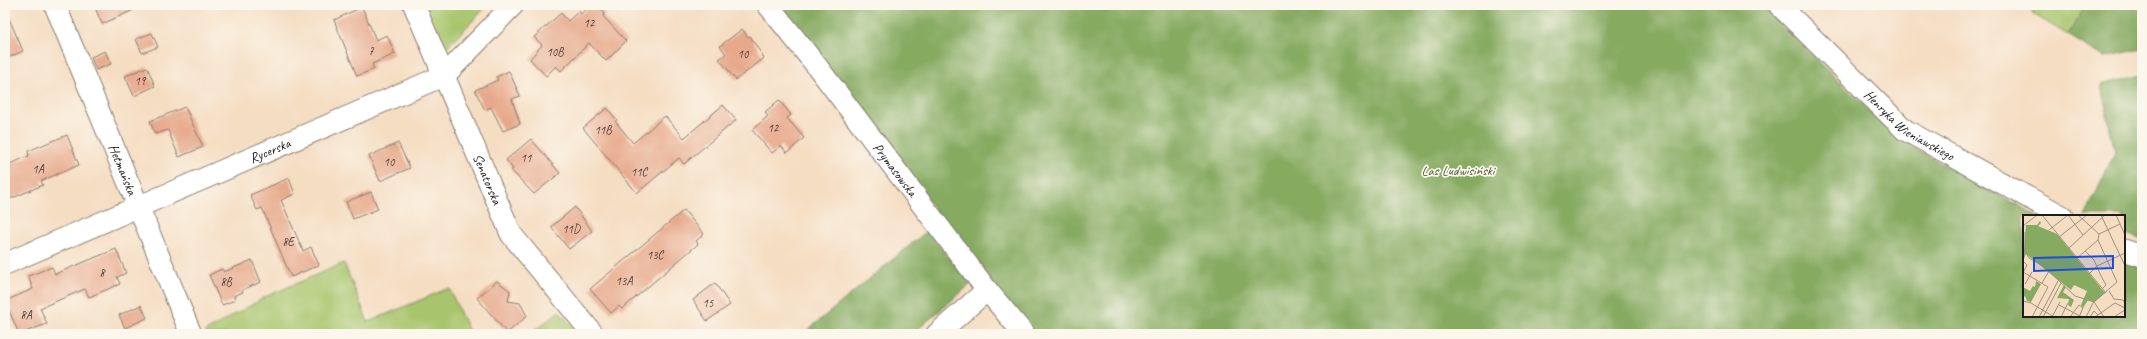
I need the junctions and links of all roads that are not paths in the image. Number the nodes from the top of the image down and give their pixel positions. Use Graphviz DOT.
graph roads {
  1 [pos="55,5"];
  2 [pos="414,5"];
  3 [pos="513,5"];
  4 [pos="768,5"];
  5 [pos="1779,5"];
  6 [pos="445,75"];
  7 [pos="137,208"];
  8 [pos="2060,215"];
  9 [pos="2125,250"];
  10 [pos="2142,256"];
  11 [pos="5,264"];
  12 [pos="987,290"];
  13 [pos="191,334"];
  14 [pos="593,334"];
  15 [pos="937,334"];
  16 [pos="1024,334"];
  1 -- 7 [label="street, Hetmańska"];
  2 -- 6 [label="street, Senatorska"];
  3 -- 6 [label="street, Rycerska"];
  4 -- 12 [label="street, Prymasowska"];
  5 -- 8 [label="street, Henryka Wieniawskiego"];
  6 -- 7 [label="street, Rycerska"];
  6 -- 14 [label="street, Senatorska"];
  7 -- 11 [label="street, Rycerska"];
  7 -- 13 [label="street, Hetmańska"];
  9 -- 10 [label="street"];
  12 -- 15 [label="street"];
  12 -- 16 [label="street, Prymasowska"];
}
